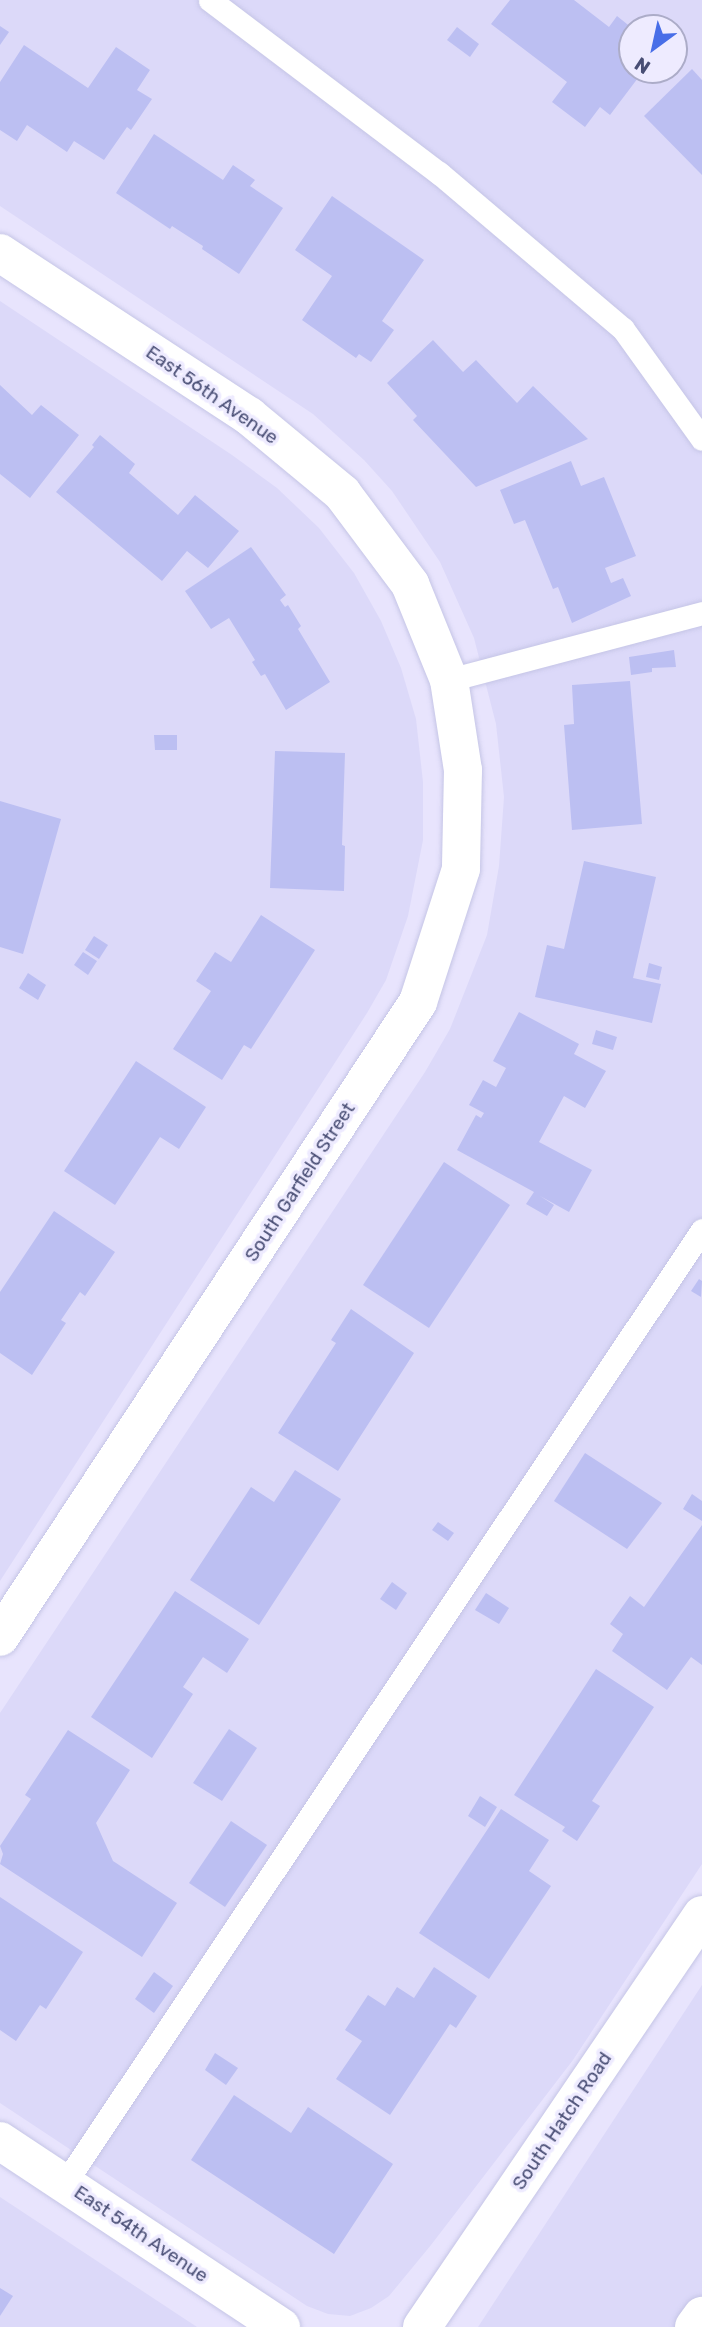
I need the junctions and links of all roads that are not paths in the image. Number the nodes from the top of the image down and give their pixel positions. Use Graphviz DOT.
graph roads {
  1 [pos="209,0"];
  2 [pos="0,253"];
  3 [pos="702,439"];
  4 [pos="702,612"];
  5 [pos="449,680"];
  6 [pos="702,1230"];
  7 [pos="0,1637"];
  8 [pos="702,1915"];
  9 [pos="0,2141"];
  10 [pos="65,2183"];
  11 [pos="702,2316"];
  12 [pos="281,2327"];
  13 [pos="422,2327"];
  14 [pos="694,2327"];
  1 -- 3 [label="lane"];
  2 -- 5 [label="street, East 56th Avenue"];
  4 -- 5 [label="lane"];
  5 -- 7 [label="street, South Garfield Street"];
  6 -- 10 [label="lane"];
  8 -- 13 [label="street, South Hatch Road"];
  9 -- 10 [label="street, East 54th Avenue"];
  10 -- 12 [label="street, East 54th Avenue"];
  11 -- 14 [label="street"];
}
